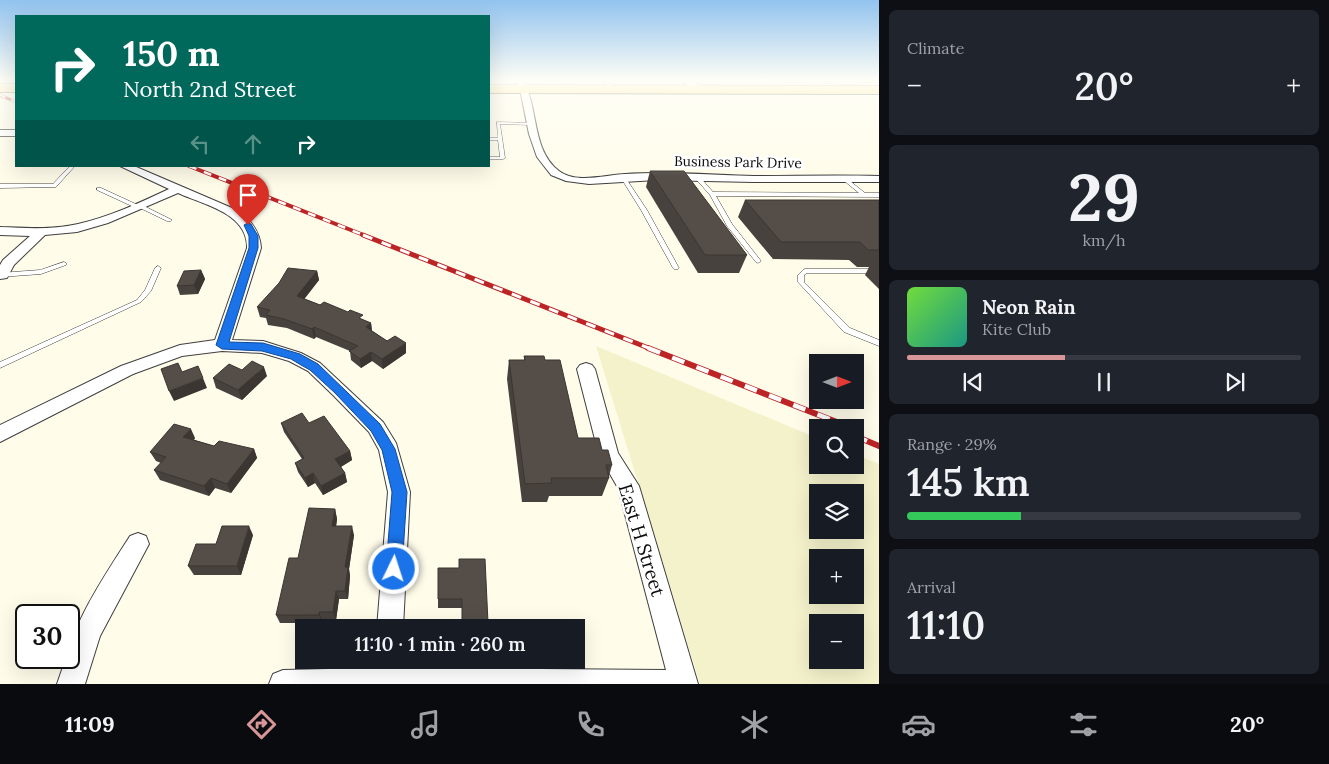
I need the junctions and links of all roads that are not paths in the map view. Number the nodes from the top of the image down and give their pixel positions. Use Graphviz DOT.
graph roads {
  1 [pos="529,113"];
  2 [pos="532,124"];
  3 [pos="0,133"];
  4 [pos="15,133"];
  5 [pos="490,139"];
  6 [pos="500,139"];
  7 [pos="490,158"];
  8 [pos="72,167"];
  9 [pos="127,167"];
  10 [pos="697,176"];
  11 [pos="623,178"];
  12 [pos="845,179"];
  13 [pos="879,179"];
  14 [pos="0,186"];
  15 [pos="99,188"];
  16 [pos="178,189"];
  17 [pos="712,194"];
  18 [pos="864,195"];
  19 [pos="879,195"];
  20 [pos="139,206"];
  21 [pos="169,220"];
  22 [pos="0,231"];
  23 [pos="40,233"];
  24 [pos="758,260"];
  25 [pos="64,264"];
  26 [pos="158,268"];
  27 [pos="676,268"];
  28 [pos="879,271"];
  29 [pos="1,275"];
  30 [pos="879,344"];
  31 [pos="222,345"];
  32 [pos="0,365"];
  33 [pos="586,369"];
  34 [pos="0,434"];
  35 [pos="138,544"];
  36 [pos="391,619"];
  37 [pos="387,675"];
  38 [pos="71,684"];
  39 [pos="283,684"];
  40 [pos="684,684"];
  1 -- 2 [label="street"];
  2 -- 6 [label="lane"];
  2 -- 11 [label="street, Business Park Drive"];
  3 -- 4 [label="street"];
  5 -- 6 [label="lane"];
  6 -- 7 [label="lane"];
  8 -- 14 [label="lane"];
  9 -- 16 [label="street"];
  10 -- 11 [label="street, Business Park Drive"];
  10 -- 12 [label="street, Business Park Drive"];
  10 -- 17 [label="lane"];
  11 -- 27 [label="lane"];
  12 -- 13 [label="street, Business Park Drive"];
  12 -- 18 [label="lane"];
  15 -- 20 [label="lane"];
  16 -- 20 [label="street"];
  16 -- 31 [label="street"];
  17 -- 18 [label="lane"];
  17 -- 24 [label="lane"];
  18 -- 19 [label="lane"];
  20 -- 21 [label="lane"];
  20 -- 23 [label="street"];
  22 -- 23 [label="street"];
  23 -- 29 [label="street"];
  25 -- 29 [label="lane"];
  26 -- 32 [label="lane"];
  28 -- 30 [label="lane"];
  31 -- 34 [label="street"];
  31 -- 36 [label="street"];
  33 -- 40 [label="street, East H Street"];
  35 -- 38 [label="street"];
  37 -- 39 [label="street"];
  37 -- 40 [label="street"];
}
